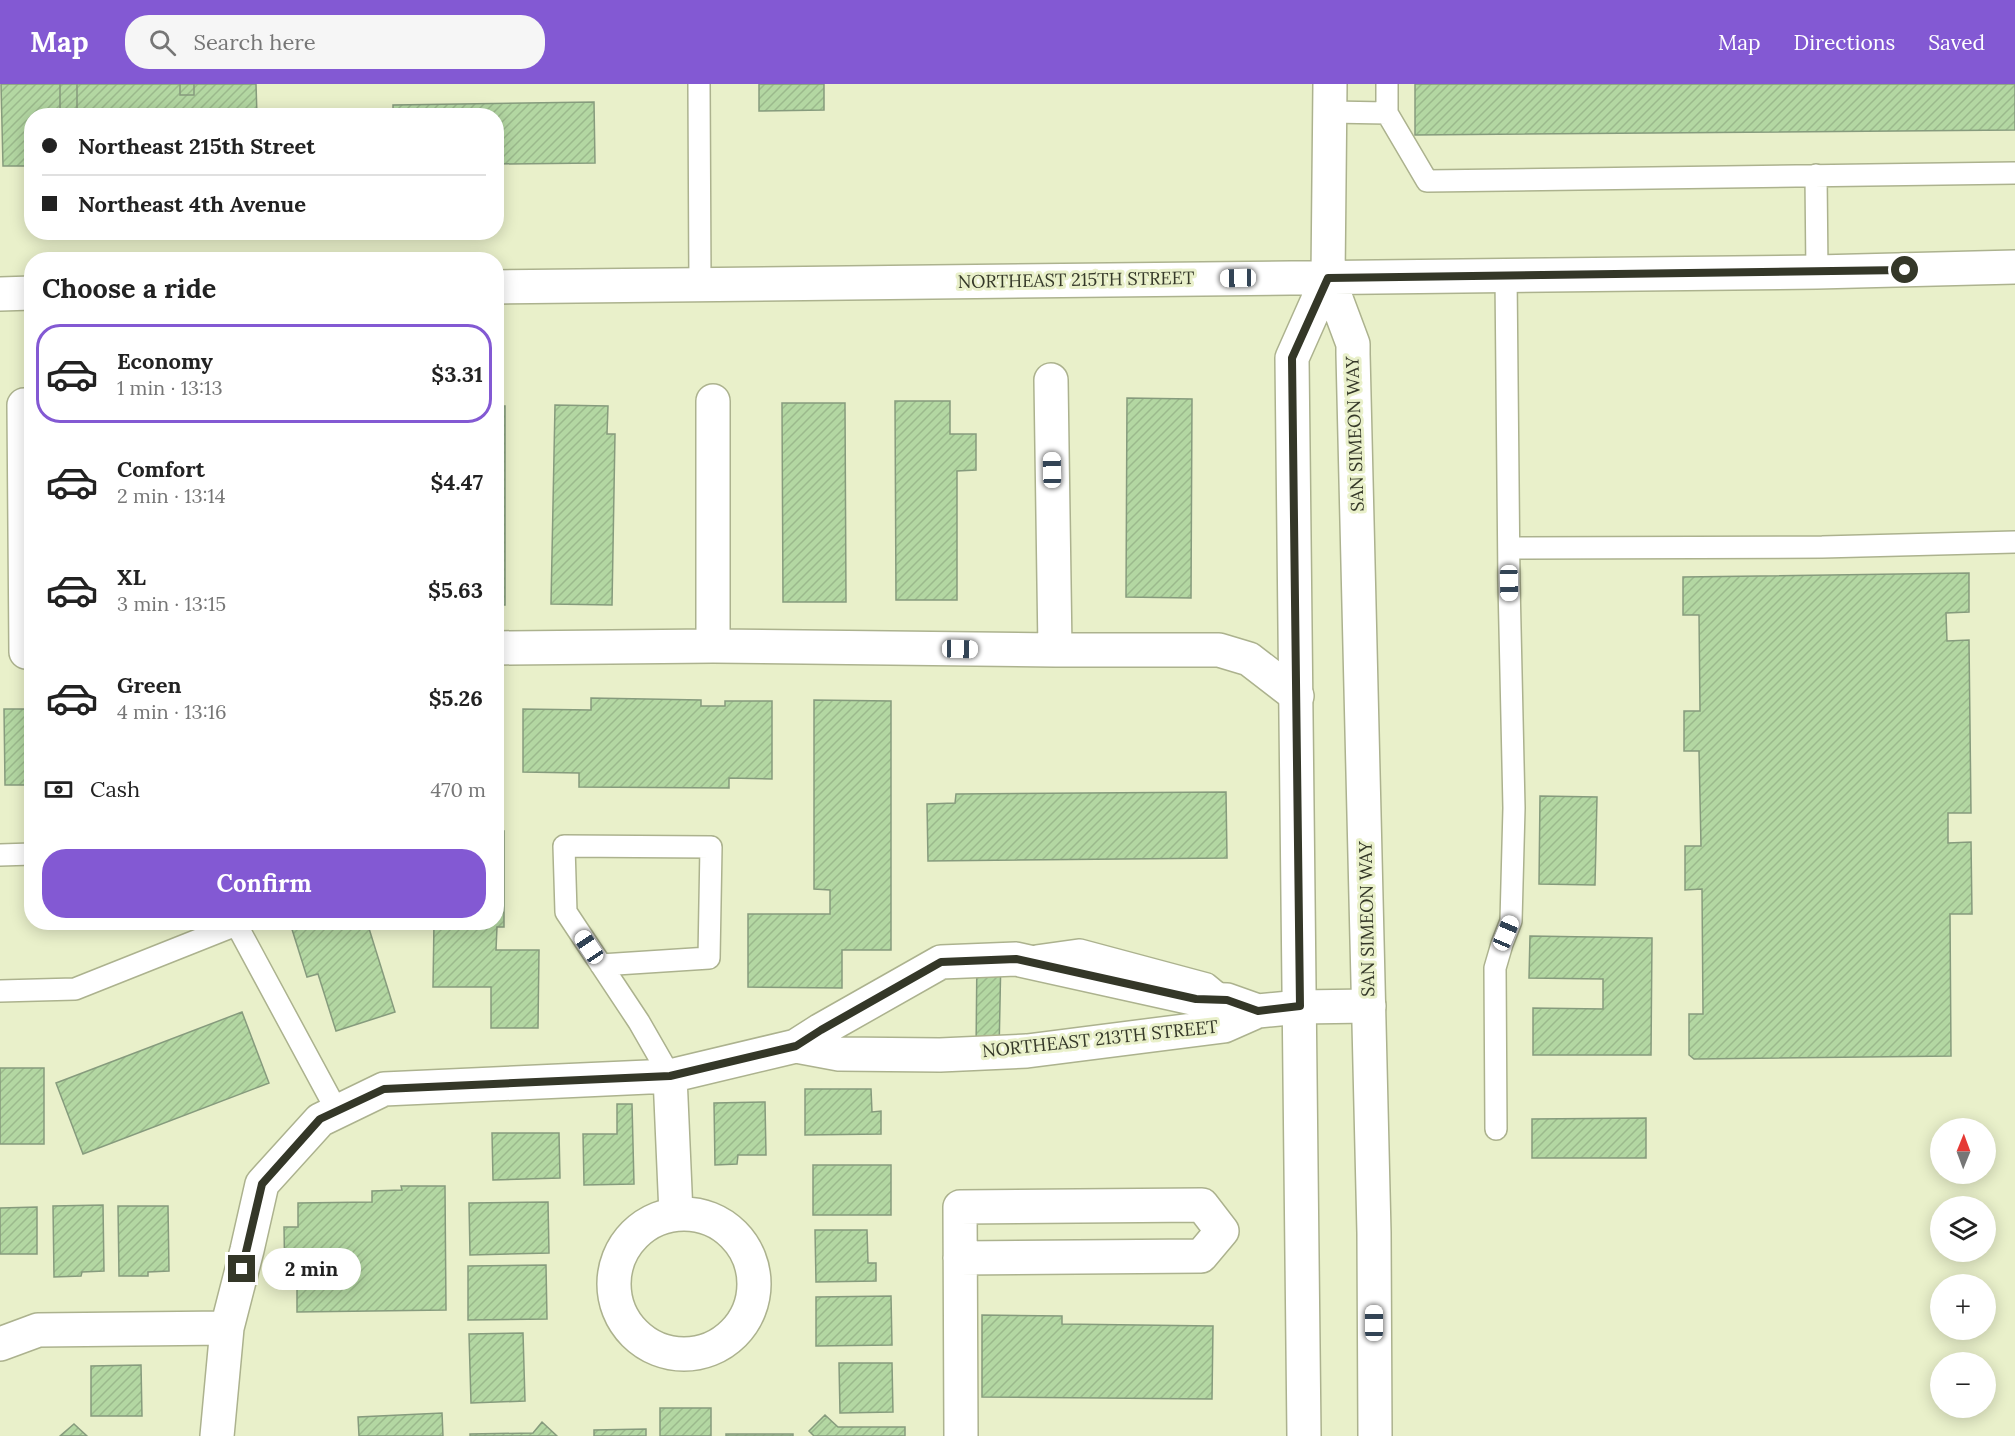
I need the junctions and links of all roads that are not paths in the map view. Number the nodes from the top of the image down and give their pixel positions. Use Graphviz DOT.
graph roads {
  1 [pos="699,84"];
  2 [pos="1387,84"];
  3 [pos="1330,98"];
  4 [pos="1387,113"];
  5 [pos="2015,174"];
  6 [pos="1816,176"];
  7 [pos="2015,267"];
  8 [pos="1817,272"];
  9 [pos="1506,275"];
  10 [pos="1328,278"];
  11 [pos="700,285"];
  12 [pos="504,287"];
  13 [pos="24,293"];
  14 [pos="0,294"];
  15 [pos="1051,380"];
  16 [pos="713,401"];
  17 [pos="24,405"];
  18 [pos="2015,542"];
  19 [pos="1509,548"];
  20 [pos="713,646"];
  21 [pos="504,648"];
  22 [pos="1055,650"];
  23 [pos="19,652"];
  24 [pos="1297,696"];
  25 [pos="24,854"];
  26 [pos="0,855"];
  27 [pos="221,930"];
  28 [pos="239,930"];
  29 [pos="601,965"];
  30 [pos="0,991"];
  31 [pos="1300,1006"];
  32 [pos="1369,1006"];
  33 [pos="1258,1011"];
  34 [pos="796,1046"];
  35 [pos="670,1076"];
  36 [pos="337,1112"];
  37 [pos="1496,1129"];
  38 [pos="676,1214"];
  39 [pos="960,1258"];
  40 [pos="227,1328"];
  41 [pos="0,1344"];
  42 [pos="217,1436"];
  43 [pos="961,1436"];
  44 [pos="1304,1436"];
  45 [pos="1376,1436"];
  1 -- 11 [label="lane"];
  2 -- 4 [label="lane"];
  3 -- 4 [label="lane"];
  3 -- 10 [label="street"];
  4 -- 6 [label="lane"];
  5 -- 6 [label="lane"];
  6 -- 8 [label="lane"];
  7 -- 8 [label="street, NORTHEAST 215TH STREET"];
  8 -- 9 [label="street, NORTHEAST 215TH STREET"];
  9 -- 10 [label="street, NORTHEAST 215TH STREET"];
  9 -- 19 [label="lane"];
  10 -- 11 [label="street, NORTHEAST 215TH STREET"];
  10 -- 24 [label="street"];
  10 -- 32 [label="street, SAN SIMEON WAY"];
  11 -- 12 [label="street, NORTHEAST 215TH STREET"];
  13 -- 14 [label="street"];
  15 -- 22 [label="street"];
  16 -- 20 [label="street"];
  17 -- 23 [label="street"];
  18 -- 19 [label="lane"];
  19 -- 37 [label="lane"];
  20 -- 21 [label="street"];
  20 -- 22 [label="street"];
  22 -- 24 [label="street"];
  24 -- 31 [label="street"];
  25 -- 26 [label="lane"];
  27 -- 30 [label="lane"];
  28 -- 36 [label="lane"];
  29 -- 29 [label="lane"];
  29 -- 35 [label="lane"];
  31 -- 32 [label="street, NORTHEAST 213TH STREET"];
  31 -- 33 [label="street, NORTHEAST 213TH STREET"];
  31 -- 44 [label="street"];
  32 -- 45 [label="street, SAN SIMEON WAY"];
  33 -- 34 [label="street, NORTHEAST 213TH STREET"];
  33 -- 34 [label="street, NORTHEAST 213TH STREET"];
  34 -- 35 [label="street, NORTHEAST 213TH STREET"];
  35 -- 36 [label="street, NORTHEAST 213TH STREET"];
  35 -- 38 [label="street"];
  36 -- 40 [label="street, NORTHEAST 213TH STREET"];
  38 -- 38 [label="street"];
  39 -- 39 [label="street"];
  39 -- 43 [label="street"];
  40 -- 41 [label="street"];
  40 -- 42 [label="street, NORTHEAST 213TH STREET"];
}
